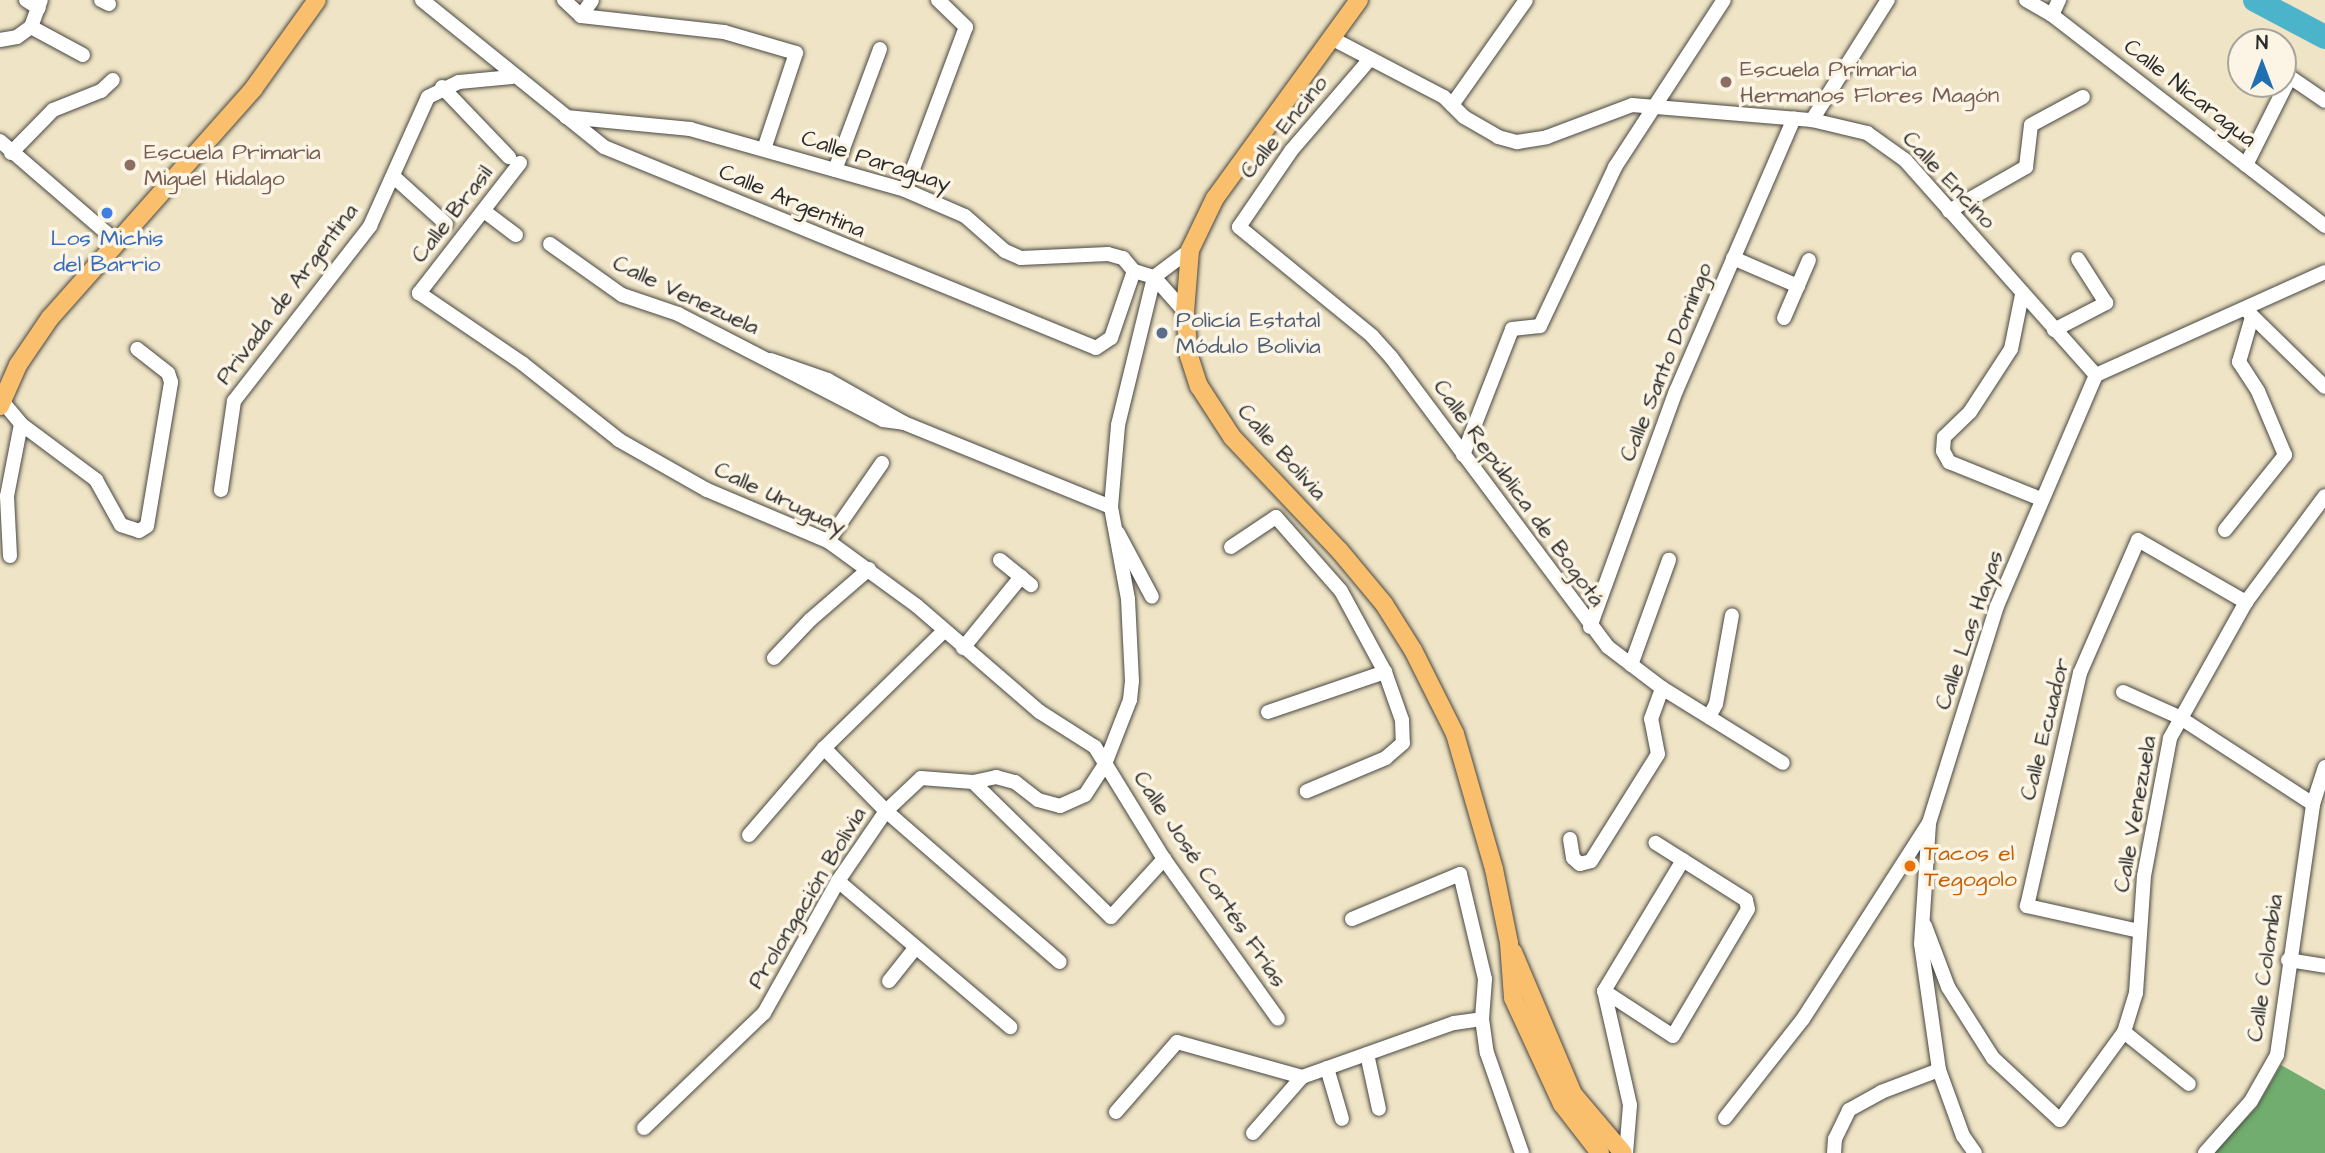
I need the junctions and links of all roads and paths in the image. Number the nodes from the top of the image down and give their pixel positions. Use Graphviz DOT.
graph roads {
  1 [pos="317,0"];
  2 [pos="422,0"];
  3 [pos="564,0"];
  4 [pos="592,0"];
  5 [pos="938,0"];
  6 [pos="1359,0"];
  7 [pos="1526,0"];
  8 [pos="1724,0"];
  9 [pos="1888,0"];
  10 [pos="2026,0"];
  11 [pos="2059,0"];
  12 [pos="35,3"];
  13 [pos="2052,15"];
  14 [pos="581,16"];
  15 [pos="32,27"];
  16 [pos="1333,39"];
  17 [pos="0,40"];
  18 [pos="880,49"];
  19 [pos="83,55"];
  20 [pos="1370,59"];
  21 [pos="512,77"];
  22 [pos="113,80"];
  23 [pos="442,87"];
  24 [pos="2083,97"];
  25 [pos="2325,101"];
  26 [pos="1452,105"];
  27 [pos="1658,105"];
  28 [pos="566,117"];
  29 [pos="1794,118"];
  30 [pos="1812,120"];
  31 [pos="0,141"];
  32 [pos="764,149"];
  33 [pos="11,153"];
  34 [pos="2246,164"];
  35 [pos="835,170"];
  36 [pos="394,177"];
  37 [pos="905,190"];
  38 [pos="484,211"];
  39 [pos="1949,211"];
  40 [pos="446,225"];
  41 [pos="2325,226"];
  42 [pos="1239,227"];
  43 [pos="516,235"];
  44 [pos="116,241"];
  45 [pos="550,244"];
  46 [pos="1190,250"];
  47 [pos="1733,258"];
  48 [pos="2078,259"];
  49 [pos="1809,260"];
  50 [pos="1134,271"];
  51 [pos="2325,272"];
  52 [pos="1154,277"];
  53 [pos="1798,286"];
  54 [pos="419,293"];
  55 [pos="2022,295"];
  56 [pos="1185,312"];
  57 [pos="2248,312"];
  58 [pos="1784,318"];
  59 [pos="2054,330"];
  60 [pos="137,349"];
  61 [pos="2096,375"];
  62 [pos="2325,387"];
  63 [pos="1,403"];
  64 [pos="21,424"];
  65 [pos="1463,455"];
  66 [pos="882,463"];
  67 [pos="221,490"];
  68 [pos="2325,496"];
  69 [pos="2041,499"];
  70 [pos="1111,508"];
  71 [pos="1112,527"];
  72 [pos="2225,530"];
  73 [pos="828,541"];
  74 [pos="1231,547"];
  75 [pos="1339,550"];
  76 [pos="10,556"];
  77 [pos="1000,560"];
  78 [pos="1669,561"];
  79 [pos="1323,565"];
  80 [pos="869,569"];
  81 [pos="1152,597"];
  82 [pos="2246,602"];
  83 [pos="1732,615"];
  84 [pos="1590,627"];
  85 [pos="944,631"];
  86 [pos="963,648"];
  87 [pos="774,658"];
  88 [pos="1631,665"];
  89 [pos="1385,672"];
  90 [pos="1662,688"];
  91 [pos="2123,692"];
  92 [pos="1268,712"];
  93 [pos="1709,717"];
  94 [pos="2179,717"];
  95 [pos="824,748"];
  96 [pos="1783,762"];
  97 [pos="1105,764"];
  98 [pos="2325,767"];
  99 [pos="973,782"];
  100 [pos="1307,791"];
  101 [pos="2313,804"];
  102 [pos="886,811"];
  103 [pos="1929,823"];
  104 [pos="749,835"];
  105 [pos="1570,839"];
  106 [pos="1656,843"];
  107 [pos="1164,859"];
  108 [pos="1683,860"];
  109 [pos="838,881"];
  110 [pos="1352,919"];
  111 [pos="1924,922"];
  112 [pos="2139,931"];
  113 [pos="1509,943"];
  114 [pos="916,947"];
  115 [pos="2288,960"];
  116 [pos="1060,962"];
  117 [pos="2325,965"];
  118 [pos="889,981"];
  119 [pos="1604,992"];
  120 [pos="1278,1019"];
  121 [pos="1482,1019"];
  122 [pos="1010,1027"];
  123 [pos="2124,1032"];
  124 [pos="1367,1054"];
  125 [pos="1327,1068"];
  126 [pos="1939,1070"];
  127 [pos="1302,1077"];
  128 [pos="2189,1084"];
  129 [pos="1379,1109"];
  130 [pos="1116,1112"];
  131 [pos="1725,1118"];
  132 [pos="1342,1119"];
  133 [pos="643,1128"];
  134 [pos="1252,1133"];
  135 [pos="1522,1153"];
  136 [pos="1600,1153"];
  137 [pos="1624,1153"];
  138 [pos="1834,1153"];
  139 [pos="1975,1153"];
  140 [pos="2205,1153"];
  1 -- 44 [label="main road"];
  2 -- 21 [label="street, Calle Argentina"];
  3 -- 14 [label="street"];
  4 -- 14 [label="street"];
  5 -- 37 [label="street"];
  6 -- 16 [label="main road, Calle Bolivia"];
  7 -- 26 [label="street"];
  8 -- 27 [label="street"];
  9 -- 30 [label="street"];
  10 -- 13 [label="street, Calle Nicaragua"];
  11 -- 13 [label="street"];
  12 -- 15 [label="street"];
  13 -- 34 [label="street, Calle Nicaragua"];
  14 -- 32 [label="street"];
  15 -- 17 [label="street"];
  15 -- 19 [label="street"];
  16 -- 20 [label="street, Calle Encino"];
  16 -- 46 [label="main road, Calle Bolivia"];
  18 -- 35 [label="street"];
  20 -- 26 [label="street, Calle Encino"];
  20 -- 42 [label="street, Calle Encino"];
  21 -- 23 [label="street"];
  21 -- 28 [label="street, Calle Argentina"];
  22 -- 33 [label="street"];
  23 -- 36 [label="street, Privada de Argentina"];
  23 -- 38 [label="street, Calle Brasil"];
  24 -- 39 [label="street"];
  25 -- 34 [label="street"];
  26 -- 27 [label="street, Calle Encino"];
  27 -- 29 [label="street, Calle Encino"];
  27 -- 65 [label="street"];
  28 -- 32 [label="street, Calle Paraguay"];
  28 -- 50 [label="street, Calle Argentina"];
  29 -- 30 [label="street, Calle Encino"];
  29 -- 47 [label="street, Calle Santo Domingo"];
  30 -- 39 [label="street, Calle Encino"];
  31 -- 33 [label="street"];
  32 -- 35 [label="street, Calle Paraguay"];
  33 -- 44 [label="street"];
  34 -- 41 [label="street, Calle Nicaragua"];
  35 -- 37 [label="street, Calle Paraguay"];
  36 -- 40 [label="street"];
  36 -- 67 [label="street, Privada de Argentina"];
  37 -- 50 [label="street, Calle Paraguay"];
  38 -- 43 [label="street"];
  38 -- 54 [label="street, Calle Brasil"];
  39 -- 55 [label="street, Calle Encino"];
  42 -- 65 [label="street, Calle República de Bogotá"];
  44 -- 63 [label="main road"];
  45 -- 70 [label="street, Calle Venezuela"];
  46 -- 52 [label="street"];
  46 -- 56 [label="main road, Calle Bolivia"];
  47 -- 53 [label="street"];
  47 -- 84 [label="street, Calle Santo Domingo"];
  48 -- 59 [label="street"];
  49 -- 53 [label="street"];
  50 -- 52 [label="street, Calle Paraguay"];
  51 -- 57 [label="street"];
  52 -- 56 [label="street"];
  52 -- 70 [label="street, Prolongación Bolivia"];
  53 -- 58 [label="street"];
  54 -- 73 [label="street, Calle Uruguay"];
  55 -- 59 [label="street, Calle Encino"];
  55 -- 69 [label="street"];
  56 -- 75 [label="main road, Calle Bolivia"];
  57 -- 61 [label="street"];
  57 -- 62 [label="street"];
  57 -- 72 [label="street"];
  59 -- 61 [label="street, Calle Encino"];
  60 -- 64 [label="street"];
  61 -- 69 [label="street, Calle Las Hayas"];
  63 -- 64 [label="street"];
  64 -- 76 [label="street"];
  65 -- 84 [label="street, Calle República de Bogotá"];
  66 -- 73 [label="street"];
  68 -- 82 [label="street, Calle Venezuela"];
  69 -- 103 [label="street, Calle Las Hayas"];
  70 -- 71 [label="street, Prolongación Bolivia"];
  71 -- 81 [label="street"];
  71 -- 97 [label="street, Prolongación Bolivia"];
  73 -- 80 [label="street, Calle Uruguay"];
  74 -- 79 [label="street"];
  75 -- 79 [label="street"];
  75 -- 113 [label="main road, Calle Bolivia"];
  77 -- 86 [label="street"];
  78 -- 88 [label="street"];
  79 -- 89 [label="street"];
  80 -- 85 [label="street, Calle Uruguay"];
  80 -- 87 [label="street"];
  82 -- 94 [label="street, Calle Venezuela"];
  82 -- 112 [label="street, Calle Ecuador"];
  83 -- 93 [label="street"];
  84 -- 88 [label="street, Calle República de Bogotá"];
  85 -- 86 [label="street, Calle Uruguay"];
  85 -- 95 [label="street"];
  86 -- 97 [label="street, Calle Uruguay"];
  88 -- 90 [label="street, Calle República de Bogotá"];
  89 -- 92 [label="street"];
  89 -- 100 [label="street"];
  90 -- 93 [label="street, Calle República de Bogotá"];
  90 -- 105 [label="street"];
  91 -- 94 [label="street"];
  93 -- 96 [label="street, Calle República de Bogotá"];
  94 -- 101 [label="street"];
  94 -- 112 [label="street, Calle Venezuela"];
  95 -- 102 [label="street"];
  95 -- 104 [label="street"];
  97 -- 99 [label="street, Prolongación Bolivia"];
  97 -- 107 [label="street, Calle José Cortés Frías"];
  98 -- 101 [label="street, Calle Colombia"];
  99 -- 102 [label="street, Prolongación Bolivia"];
  99 -- 107 [label="street"];
  101 -- 115 [label="street, Calle Colombia"];
  102 -- 109 [label="street, Prolongación Bolivia"];
  102 -- 116 [label="street"];
  103 -- 111 [label="street, Calle Las Hayas"];
  103 -- 131 [label="street"];
  106 -- 108 [label="street"];
  107 -- 120 [label="street, Calle José Cortés Frías"];
  108 -- 119 [label="street"];
  108 -- 119 [label="street"];
  109 -- 114 [label="street"];
  109 -- 133 [label="street, Prolongación Bolivia"];
  110 -- 121 [label="street"];
  111 -- 123 [label="street, Calle Venezuela"];
  111 -- 126 [label="street, Calle Las Hayas"];
  112 -- 123 [label="street, Calle Venezuela"];
  113 -- 136 [label="main road"];
  113 -- 137 [label="main road"];
  114 -- 118 [label="street"];
  114 -- 122 [label="street"];
  115 -- 117 [label="street"];
  115 -- 140 [label="street, Calle Colombia"];
  119 -- 137 [label="street"];
  121 -- 124 [label="street"];
  121 -- 135 [label="street"];
  123 -- 128 [label="street"];
  124 -- 125 [label="street"];
  124 -- 129 [label="street"];
  125 -- 127 [label="street"];
  125 -- 132 [label="street"];
  126 -- 138 [label="street"];
  126 -- 139 [label="street, Calle Las Hayas"];
  127 -- 130 [label="street"];
  127 -- 134 [label="street"];
}
